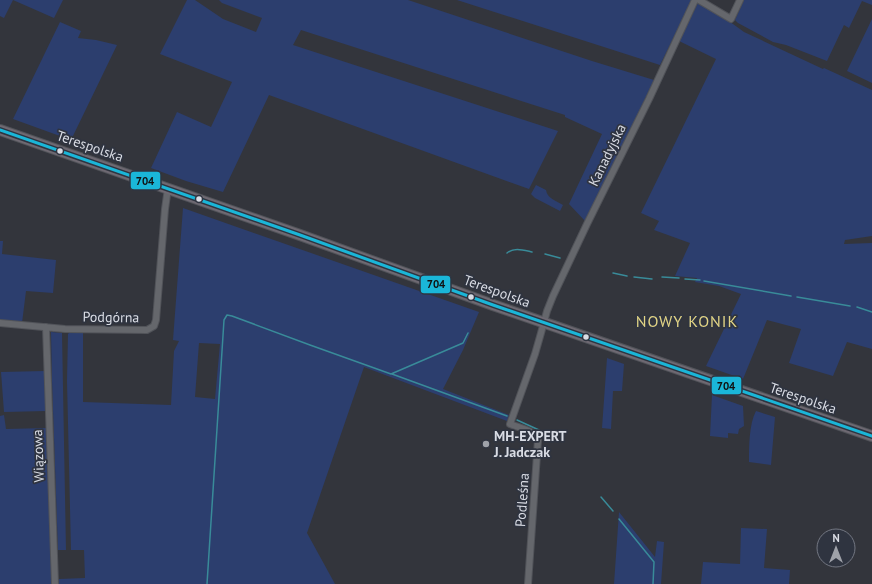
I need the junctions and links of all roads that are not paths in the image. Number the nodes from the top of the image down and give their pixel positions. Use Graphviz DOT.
graph roads {
  1 [pos="695,0"];
  2 [pos="699,0"];
  3 [pos="740,0"];
  4 [pos="0,130"];
  5 [pos="168,188"];
  6 [pos="544,322"];
  7 [pos="0,323"];
  8 [pos="46,327"];
  9 [pos="872,436"];
  10 [pos="55,584"];
  11 [pos="528,584"];
  1 -- 6 [label="street, Kanadyjska"];
  2 -- 3 [label="street"];
  4 -- 5 [label="main road, Terespolska"];
  5 -- 6 [label="main road, Terespolska"];
  5 -- 8 [label="street, Podgórna"];
  6 -- 9 [label="main road, Terespolska"];
  6 -- 11 [label="street, Podleśna"];
  7 -- 8 [label="street, Podgórna"];
  8 -- 10 [label="street, Wiązowa"];
}
